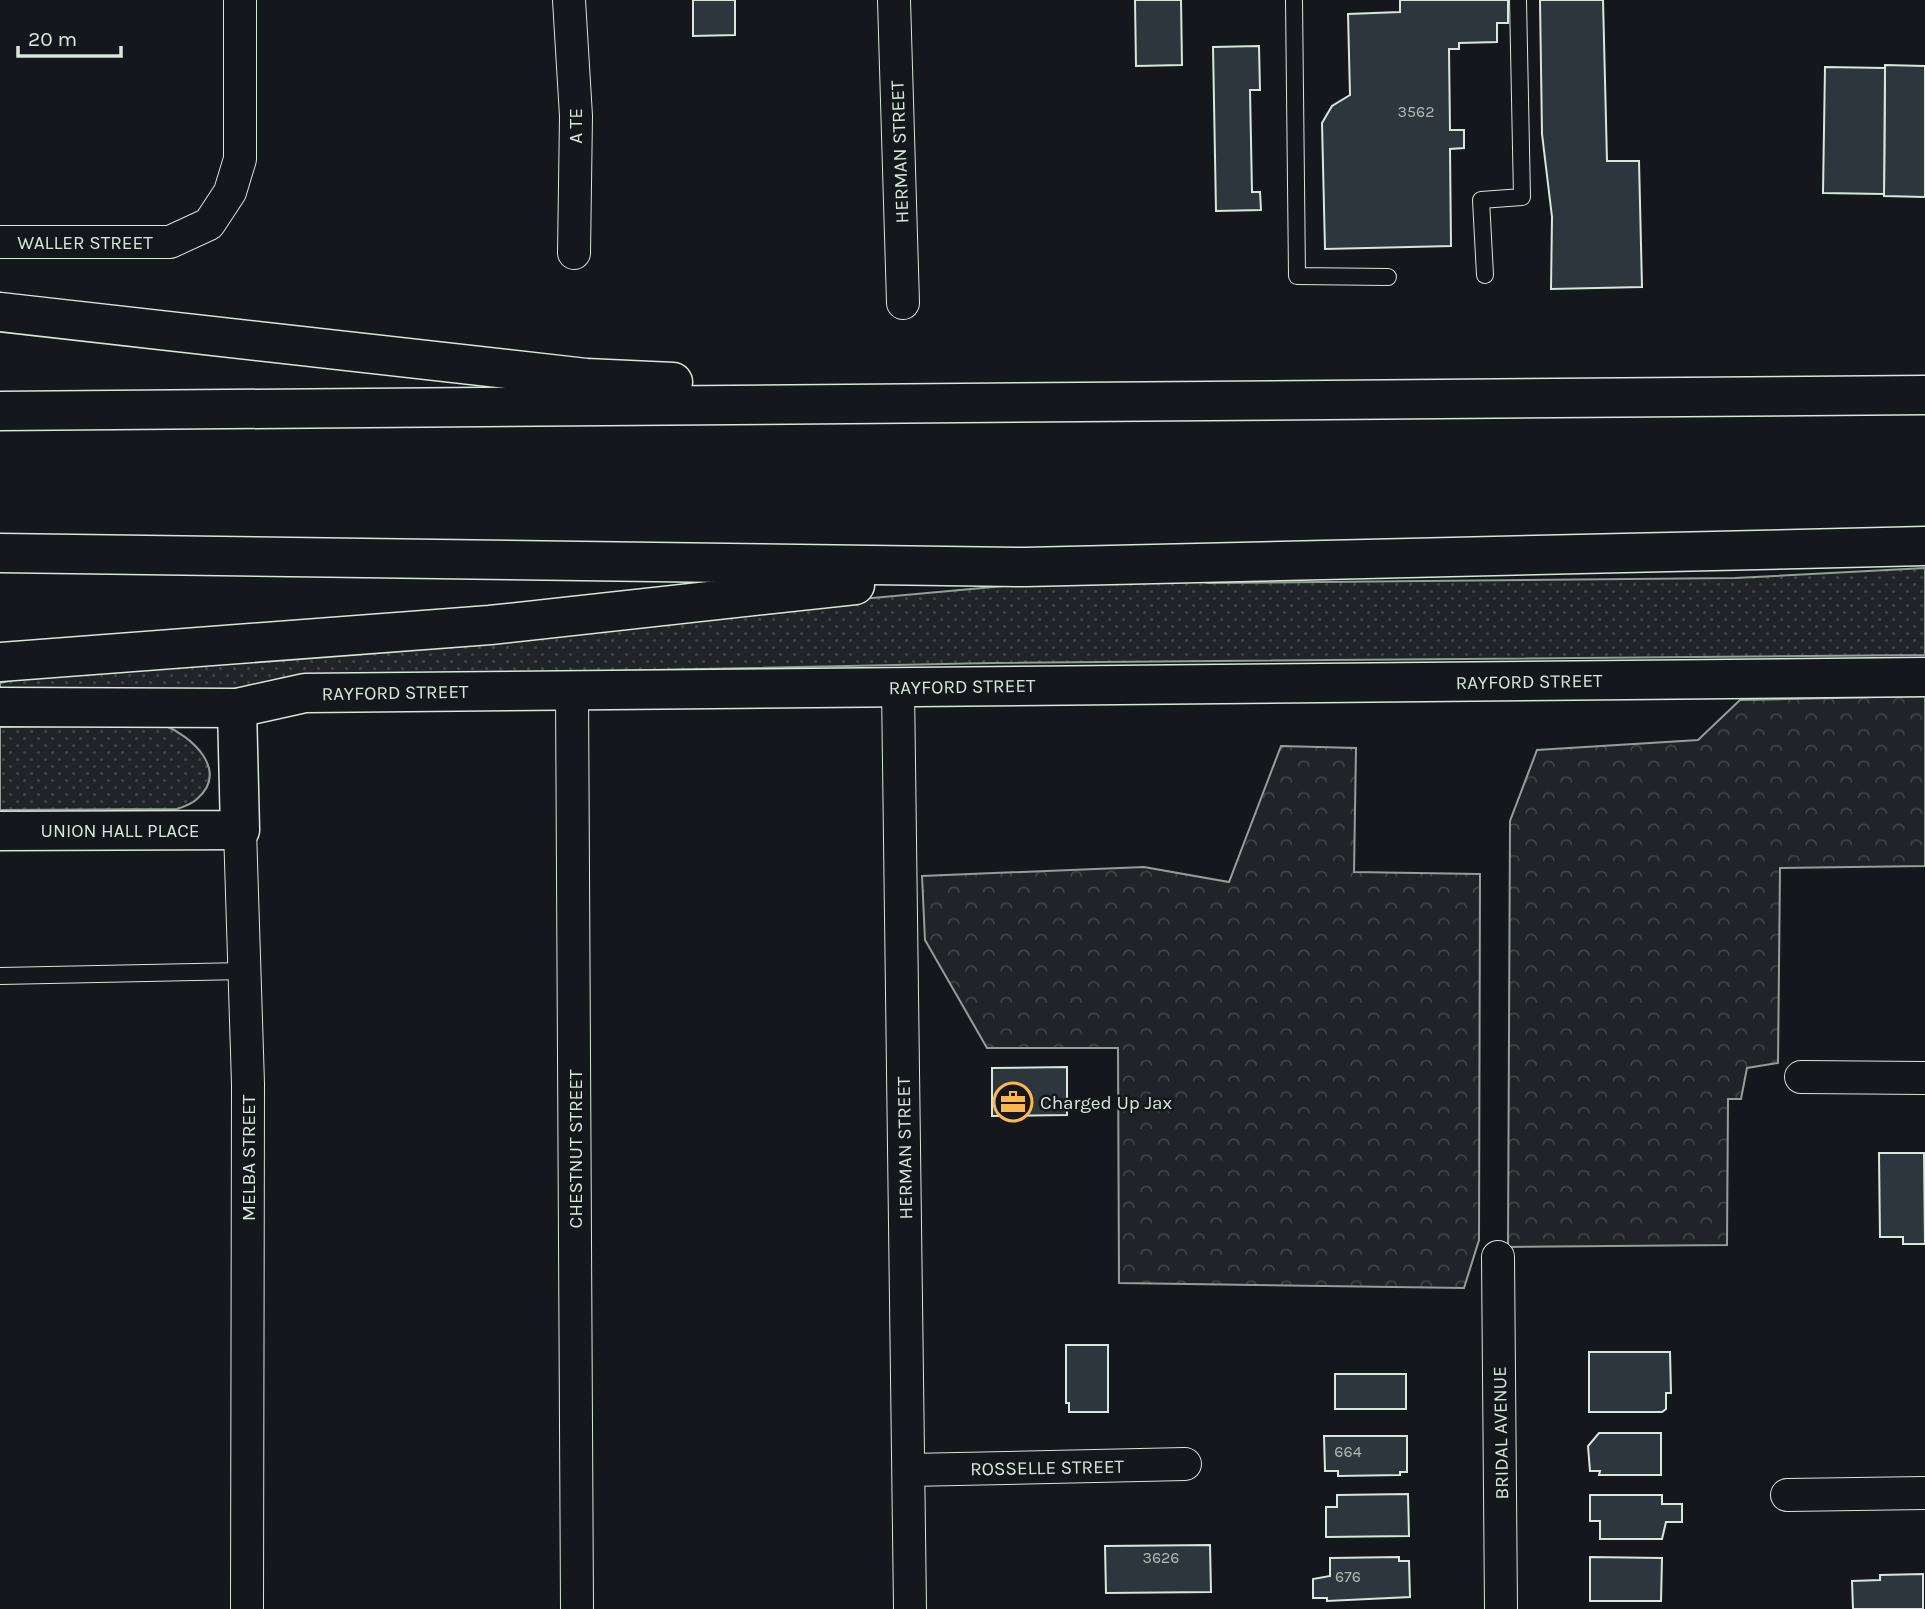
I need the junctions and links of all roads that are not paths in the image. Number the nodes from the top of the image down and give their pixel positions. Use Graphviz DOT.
graph roads {
  1 [pos="240,0"];
  2 [pos="569,0"];
  3 [pos="894,0"];
  4 [pos="1294,0"];
  5 [pos="1518,0"];
  6 [pos="0,243"];
  7 [pos="574,253"];
  8 [pos="1485,275"];
  9 [pos="1388,277"];
  10 [pos="903,303"];
  11 [pos="0,312"];
  12 [pos="1925,395"];
  13 [pos="1140,403"];
  14 [pos="0,411"];
  15 [pos="1925,546"];
  16 [pos="0,553"];
  17 [pos="1025,566"];
  18 [pos="0,662"];
  19 [pos="1925,677"];
  20 [pos="898,686"];
  21 [pos="572,690"];
  22 [pos="0,707"];
  23 [pos="237,708"];
  24 [pos="240,830"];
  25 [pos="0,831"];
  26 [pos="244,971"];
  27 [pos="0,976"];
  28 [pos="1801,1077"];
  29 [pos="1925,1078"];
  30 [pos="1498,1257"];
  31 [pos="1185,1464"];
  32 [pos="909,1470"];
  33 [pos="1925,1493"];
  34 [pos="1787,1495"];
  35 [pos="247,1609"];
  36 [pos="577,1609"];
  37 [pos="910,1609"];
  38 [pos="1501,1609"];
  1 -- 6 [label="street, WALLER STREET"];
  2 -- 7 [label="street, A TE"];
  3 -- 10 [label="street, HERMAN STREET"];
  4 -- 9 [label="lane"];
  5 -- 8 [label="lane"];
  11 -- 13 [label="main road"];
  12 -- 13 [label="main road"];
  13 -- 14 [label="main road"];
  15 -- 17 [label="main road"];
  16 -- 17 [label="main road"];
  17 -- 18 [label="main road"];
  19 -- 20 [label="main road, RAYFORD STREET"];
  20 -- 21 [label="main road, RAYFORD STREET"];
  20 -- 32 [label="street, HERMAN STREET"];
  21 -- 23 [label="main road, RAYFORD STREET"];
  21 -- 36 [label="street, CHESTNUT STREET"];
  22 -- 23 [label="main road, RAYFORD STREET"];
  23 -- 24 [label="main road, MELBA STREET"];
  24 -- 25 [label="main road, UNION HALL PLACE"];
  24 -- 26 [label="street, MELBA STREET"];
  26 -- 27 [label="lane"];
  26 -- 35 [label="street, MELBA STREET"];
  28 -- 29 [label="street"];
  30 -- 38 [label="street, BRIDAL AVENUE"];
  31 -- 32 [label="street, ROSSELLE STREET"];
  32 -- 37 [label="street, HERMAN STREET"];
  33 -- 34 [label="street"];
}
